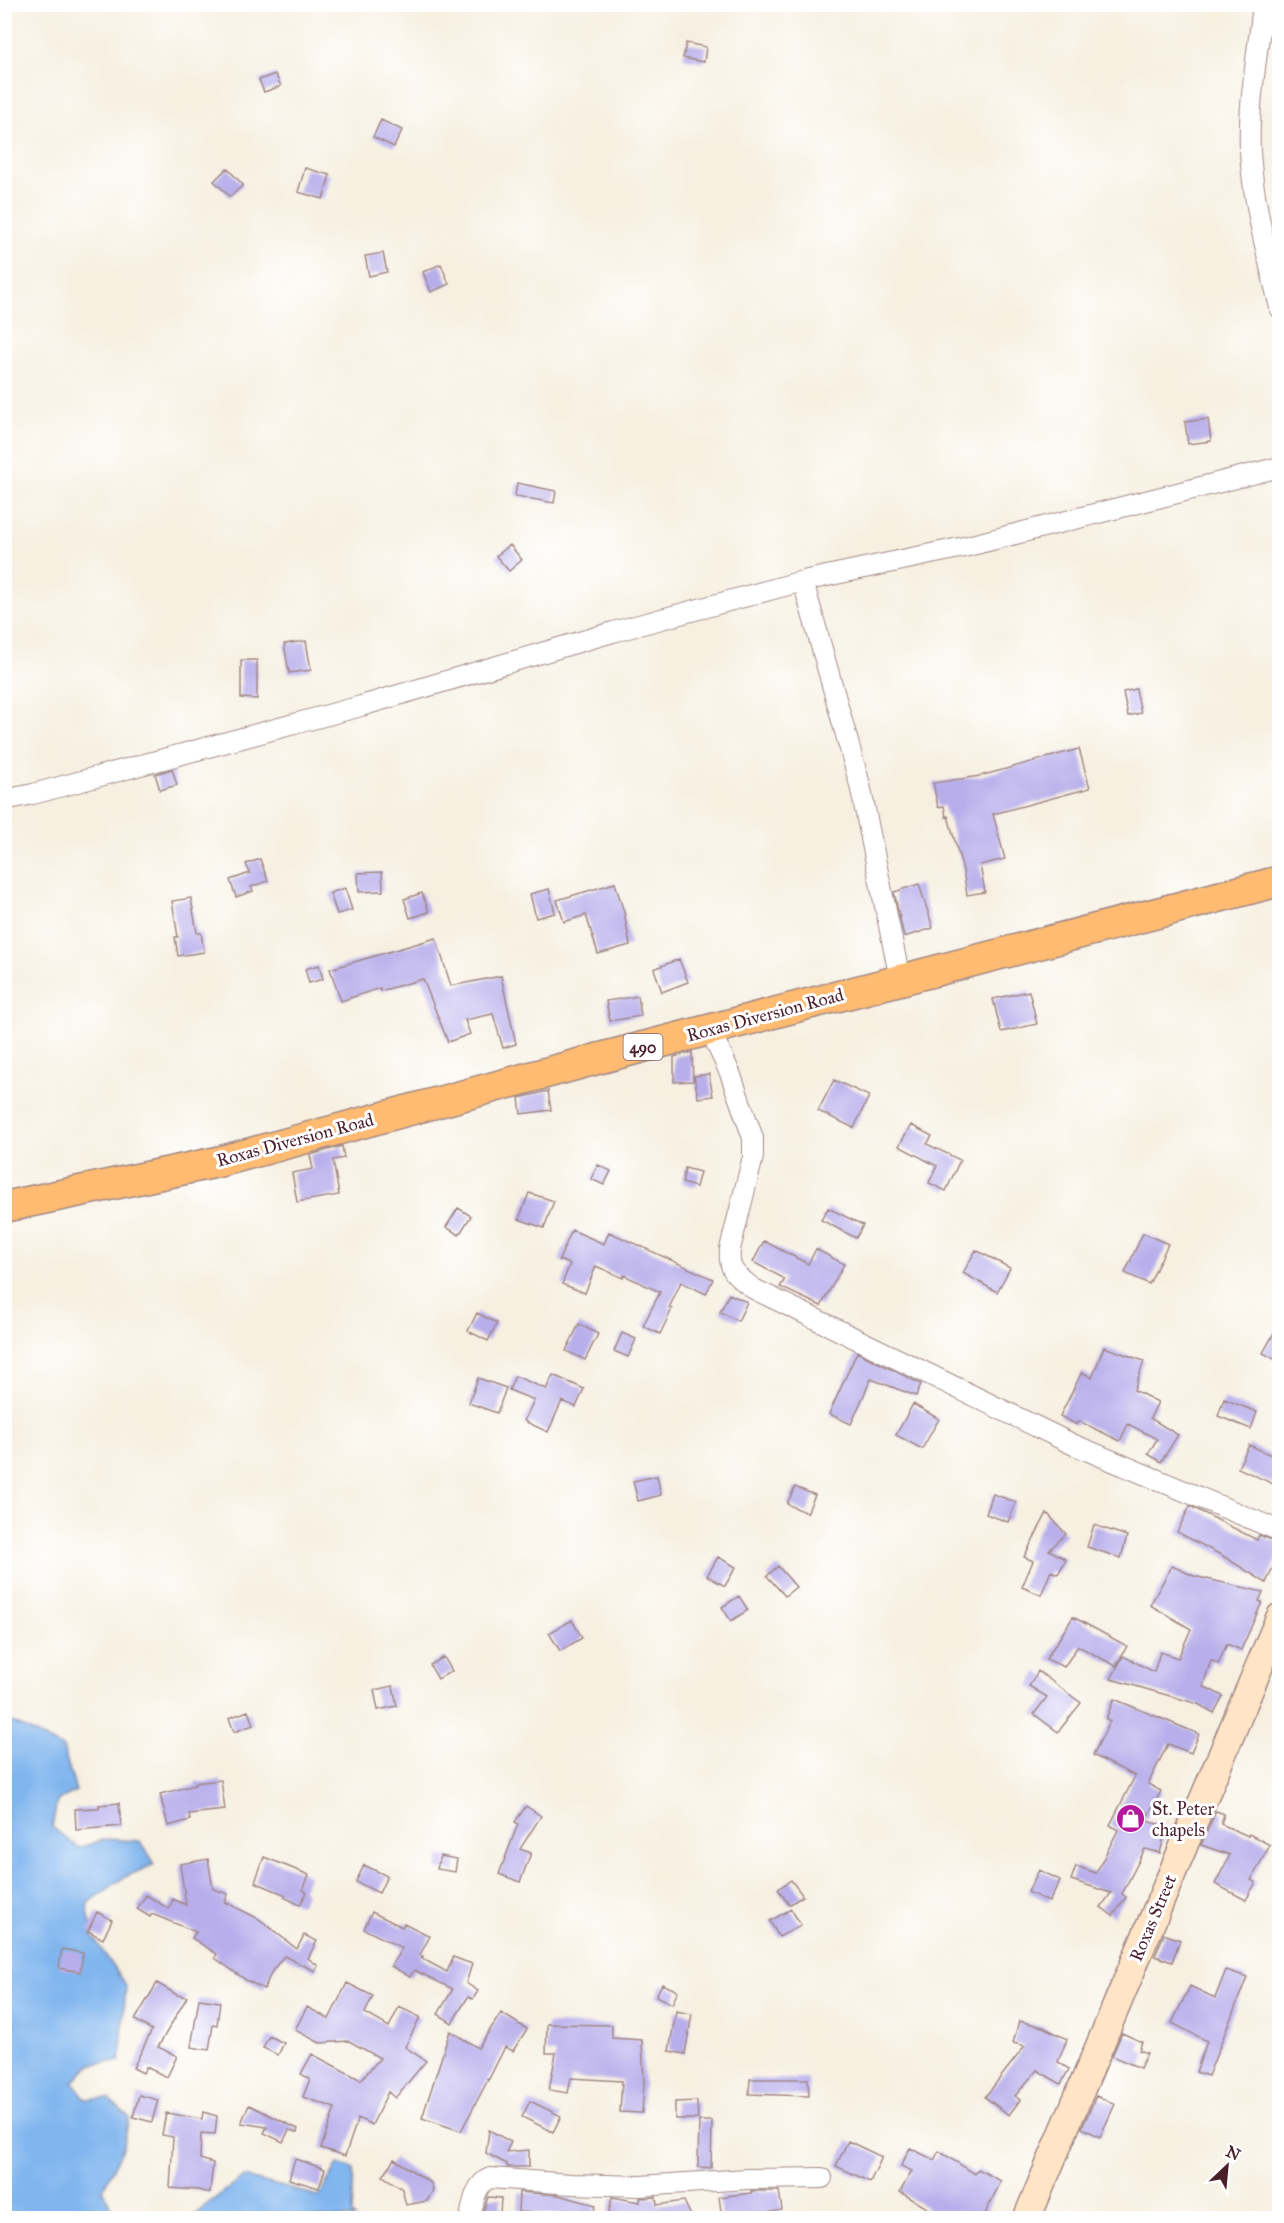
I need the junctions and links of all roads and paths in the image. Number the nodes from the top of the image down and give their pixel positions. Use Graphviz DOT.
graph roads {
  1 [pos="1263,4"];
  2 [pos="1280,309"];
  3 [pos="1280,467"];
  4 [pos="803,581"];
  5 [pos="4,800"];
  6 [pos="1280,881"];
  7 [pos="900,979"];
  8 [pos="710,1030"];
  9 [pos="4,1207"];
  10 [pos="1280,1531"];
  11 [pos="1280,1617"];
  12 [pos="822,2178"];
  13 [pos="470,2218"];
  14 [pos="1027,2218"];
  1 -- 2 [label="street"];
  3 -- 4 [label="street"];
  4 -- 5 [label="street"];
  4 -- 7 [label="street"];
  6 -- 7 [label="main road, Roxas Diversion Road / 490"];
  7 -- 8 [label="main road, Roxas Diversion Road / 490"];
  8 -- 9 [label="main road, Roxas Diversion Road / 490"];
  8 -- 10 [label="street"];
  11 -- 14 [label="main road, Roxas Street"];
  12 -- 13 [label="street"];
}
